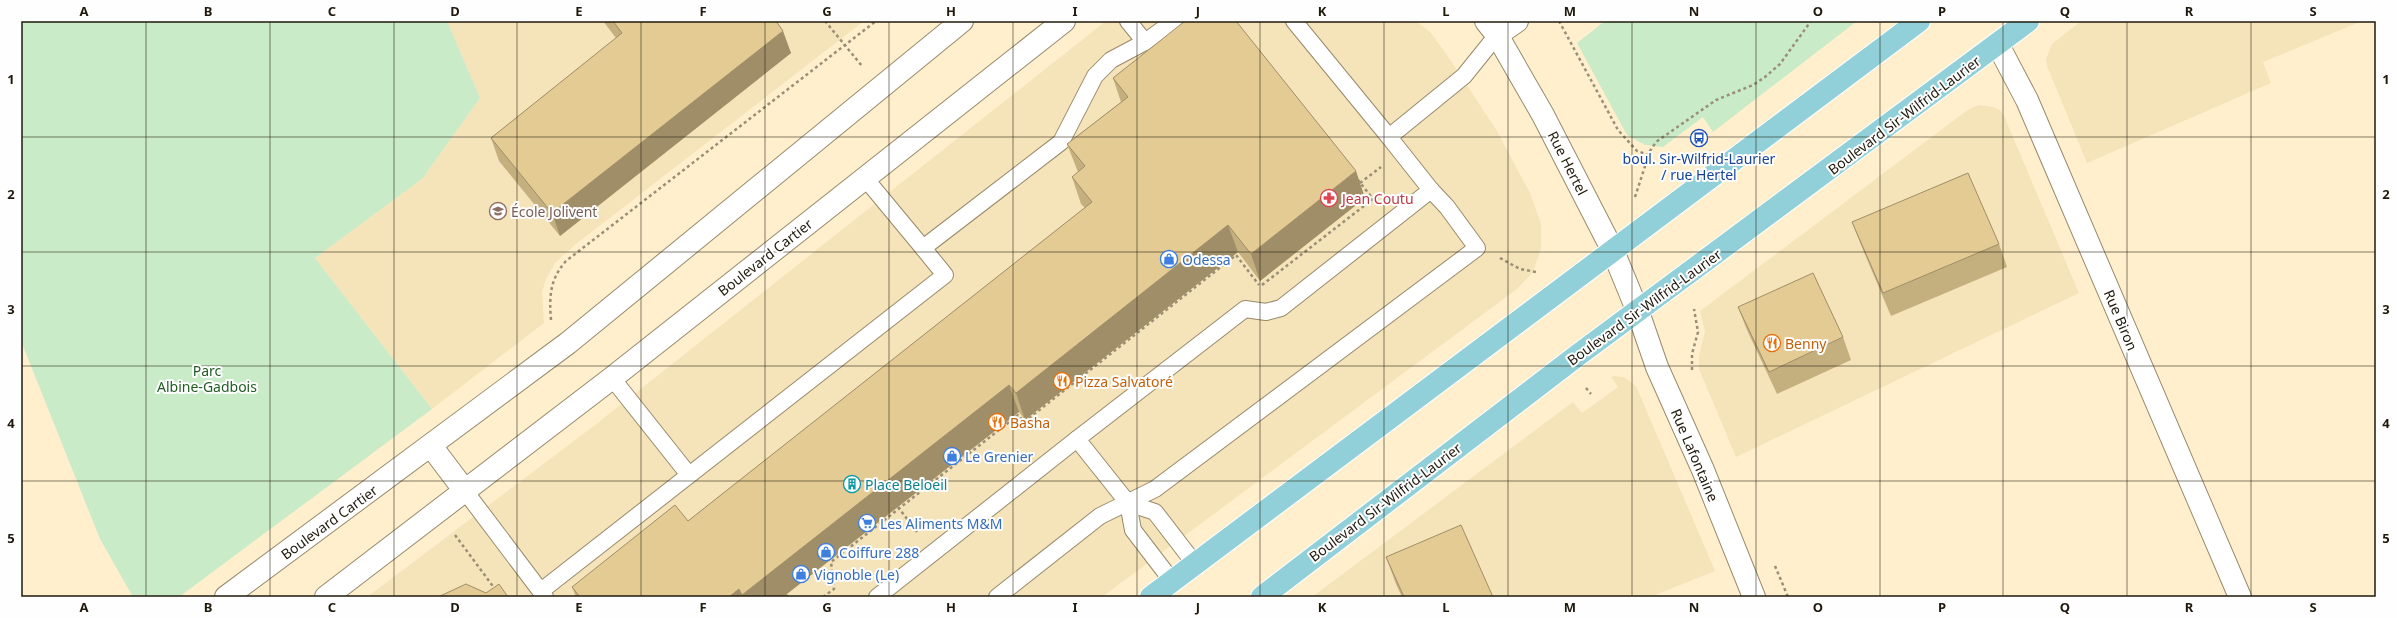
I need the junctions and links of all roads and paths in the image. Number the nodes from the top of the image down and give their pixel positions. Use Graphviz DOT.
graph roads {
  1 [pos="825,21"];
  2 [pos="876,21"];
  3 [pos="962,21"];
  4 [pos="1064,21"];
  5 [pos="1128,21"];
  6 [pos="1174,21"];
  7 [pos="1294,21"];
  8 [pos="1517,21"];
  9 [pos="1559,21"];
  10 [pos="1811,21"];
  11 [pos="1919,21"];
  12 [pos="2028,21"];
  13 [pos="1491,28"];
  14 [pos="1145,42"];
  15 [pos="845,45"];
  16 [pos="1998,45"];
  17 [pos="866,71"];
  18 [pos="1388,137"];
  19 [pos="1649,155"];
  20 [pos="1380,168"];
  21 [pos="1355,176"];
  22 [pos="865,178"];
  23 [pos="1360,182"];
  24 [pos="1431,190"];
  25 [pos="1632,202"];
  26 [pos="923,248"];
  27 [pos="1477,248"];
  28 [pos="1613,251"];
  29 [pos="1537,272"];
  30 [pos="1694,309"];
  31 [pos="1638,312"];
  32 [pos="552,355"];
  33 [pos="1694,376"];
  34 [pos="612,378"];
  35 [pos="1586,388"];
  36 [pos="1591,394"];
  37 [pos="1077,439"];
  38 [pos="431,446"];
  39 [pos="689,475"];
  40 [pos="465,491"];
  41 [pos="1128,503"];
  42 [pos="898,508"];
  43 [pos="452,530"];
  44 [pos="918,534"];
  45 [pos="1773,561"];
  46 [pos="1195,564"];
  47 [pos="1172,581"];
  48 [pos="496,591"];
  49 [pos="543,594"];
  50 [pos="226,597"];
  51 [pos="326,597"];
  52 [pos="824,597"];
  53 [pos="877,597"];
  54 [pos="997,597"];
  55 [pos="1151,597"];
  56 [pos="1262,597"];
  57 [pos="1754,597"];
  58 [pos="1788,597"];
  59 [pos="2240,597"];
  1 -- 15 [label="path"];
  2 -- 15 [label="path"];
  3 -- 32 [label="street, Boulevard Cartier"];
  4 -- 22 [label="street, Boulevard Cartier"];
  5 -- 14 [label="lane"];
  6 -- 14 [label="lane"];
  7 -- 18 [label="lane"];
  8 -- 13 [label="street"];
  9 -- 19 [label="path"];
  10 -- 19 [label="path"];
  11 -- 28 [label="main road"];
  12 -- 16 [label="main road, Boulevard Sir-Wilfrid-Laurier"];
  13 -- 18 [label="lane"];
  13 -- 28 [label="street, Rue Hertel"];
  14 -- 26 [label="lane"];
  15 -- 17 [label="path"];
  15 -- 32 [label="path"];
  16 -- 31 [label="main road, Boulevard Sir-Wilfrid-Laurier"];
  16 -- 59 [label="street, Rue Biron"];
  18 -- 24 [label="lane"];
  19 -- 25 [label="path"];
  20 -- 23 [label="path"];
  21 -- 23 [label="path"];
  22 -- 26 [label="lane"];
  22 -- 34 [label="street, Boulevard Cartier"];
  23 -- 42 [label="path"];
  24 -- 27 [label="lane"];
  24 -- 37 [label="lane"];
  26 -- 39 [label="lane"];
  27 -- 29 [label="path"];
  27 -- 41 [label="lane"];
  28 -- 31 [label="street, Rue Hertel"];
  28 -- 46 [label="main road"];
  30 -- 33 [label="path"];
  31 -- 56 [label="main road, Boulevard Sir-Wilfrid-Laurier"];
  31 -- 57 [label="street, Rue Lafontaine"];
  32 -- 38 [label="street, Boulevard Cartier"];
  34 -- 39 [label="lane"];
  34 -- 40 [label="street, Boulevard Cartier"];
  35 -- 36 [label="path"];
  37 -- 41 [label="lane"];
  37 -- 53 [label="lane"];
  38 -- 40 [label="street"];
  38 -- 50 [label="street, Boulevard Cartier"];
  39 -- 49 [label="lane"];
  40 -- 49 [label="lane"];
  40 -- 51 [label="street, Boulevard Cartier"];
  41 -- 46 [label="lane"];
  41 -- 47 [label="lane"];
  41 -- 54 [label="lane"];
  42 -- 44 [label="path"];
  42 -- 52 [label="path"];
  43 -- 48 [label="path"];
  45 -- 58 [label="path"];
  46 -- 47 [label="main road"];
  47 -- 55 [label="main road"];
}
